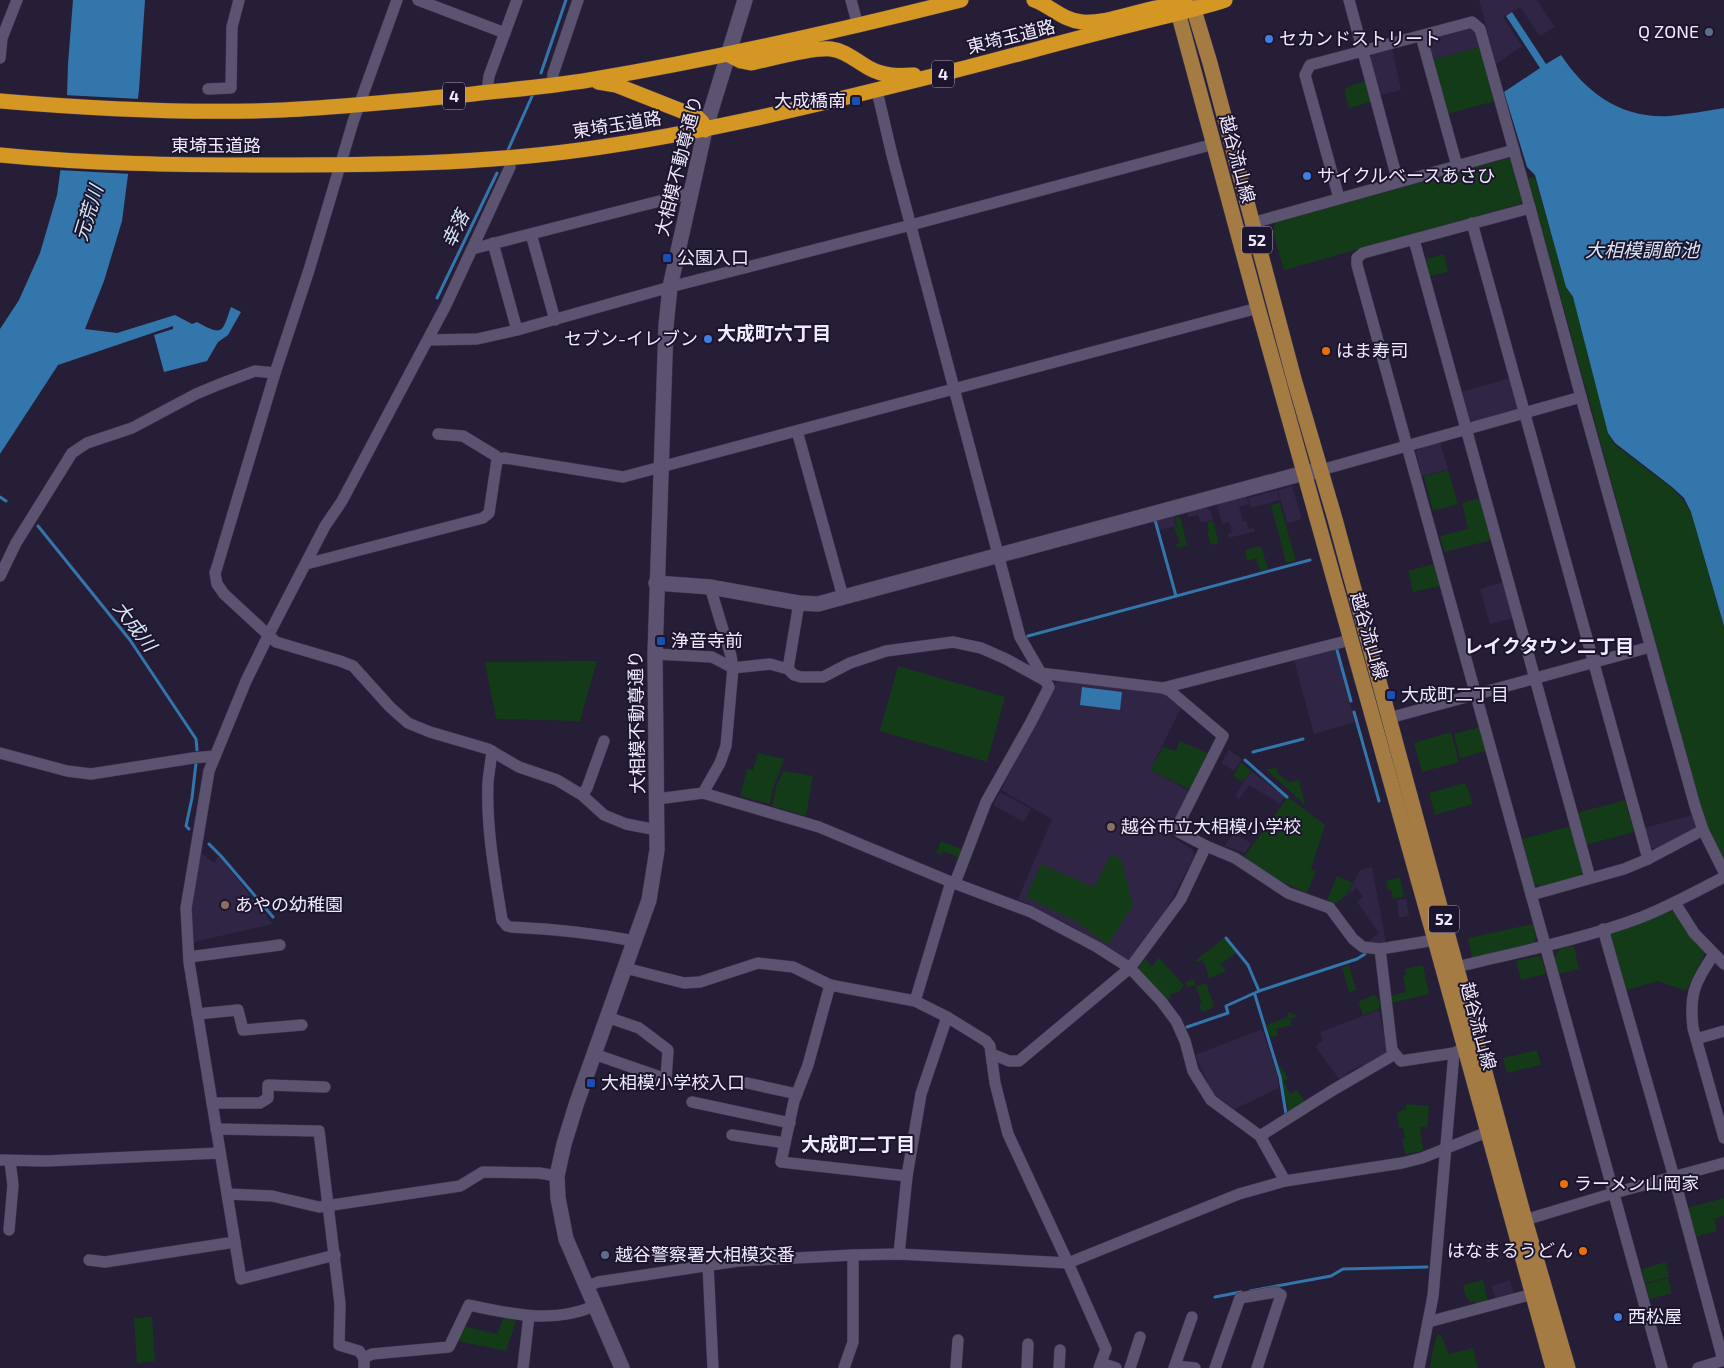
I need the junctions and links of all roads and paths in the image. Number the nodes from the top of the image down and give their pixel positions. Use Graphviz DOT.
graph roads {
  1 [pos="16,0"];
  2 [pos="239,0"];
  3 [pos="397,0"];
  4 [pos="418,0"];
  5 [pos="517,0"];
  6 [pos="578,0"];
  7 [pos="744,0"];
  8 [pos="851,0"];
  9 [pos="961,0"];
  10 [pos="1034,0"];
  11 [pos="1225,0"];
  12 [pos="1349,0"];
  13 [pos="1183,6"];
  14 [pos="858,26"];
  15 [pos="505,33"];
  16 [pos="1421,36"];
  17 [pos="1363,50"];
  18 [pos="727,54"];
  19 [pos="0,58"];
  20 [pos="952,72"];
  21 [pos="586,80"];
  22 [pos="552,85"];
  23 [pos="208,89"];
  24 [pos="877,91"];
  25 [pos="487,92"];
  26 [pos="0,101"];
  27 [pos="359,105"];
  28 [pos="706,130"];
  29 [pos="1214,144"];
  30 [pos="1514,150"];
  31 [pos="0,155"];
  32 [pos="509,158"];
  33 [pos="340,165"];
  34 [pos="1457,166"];
  35 [pos="1398,182"];
  36 [pos="691,193"];
  37 [pos="1339,198"];
  38 [pos="1530,208"];
  39 [pos="1252,223"];
  40 [pos="1472,223"];
  41 [pos="911,225"];
  42 [pos="531,234"];
  43 [pos="1414,240"];
  44 [pos="494,243"];
  45 [pos="472,249"];
  46 [pos="670,286"];
  47 [pos="1258,308"];
  48 [pos="555,320"];
  49 [pos="517,330"];
  50 [pos="428,340"];
  51 [pos="275,373"];
  52 [pos="954,389"];
  53 [pos="1581,397"];
  54 [pos="1524,414"];
  55 [pos="1467,430"];
  56 [pos="797,431"];
  57 [pos="438,434"];
  58 [pos="1407,447"];
  59 [pos="497,459"];
  60 [pos="660,466"];
  61 [pos="1321,470"];
  62 [pos="1304,473"];
  63 [pos="998,556"];
  64 [pos="306,564"];
  65 [pos="0,576"];
  66 [pos="656,583"];
  67 [pos="710,587"];
  68 [pos="843,597"];
  69 [pos="799,603"];
  70 [pos="268,636"];
  71 [pos="1350,640"];
  72 [pos="1650,647"];
  73 [pos="655,654"];
  74 [pos="1593,662"];
  75 [pos="733,668"];
  76 [pos="788,669"];
  77 [pos="1040,673"];
  78 [pos="1536,678"];
  79 [pos="1047,682"];
  80 [pos="1163,688"];
  81 [pos="1476,695"];
  82 [pos="1389,718"];
  83 [pos="604,741"];
  84 [pos="492,751"];
  85 [pos="0,753"];
  86 [pos="215,756"];
  87 [pos="703,793"];
  88 [pos="582,795"];
  89 [pos="657,799"];
  90 [pos="657,830"];
  91 [pos="1703,830"];
  92 [pos="1206,846"];
  93 [pos="1648,859"];
  94 [pos="1724,872"];
  95 [pos="1724,877"];
  96 [pos="1590,878"];
  97 [pos="953,882"];
  98 [pos="1531,895"];
  99 [pos="1675,903"];
  100 [pos="1603,929"];
  101 [pos="1436,940"];
  102 [pos="635,941"];
  103 [pos="280,945"];
  104 [pos="1545,945"];
  105 [pos="1380,949"];
  106 [pos="1714,954"];
  107 [pos="189,957"];
  108 [pos="1724,964"];
  109 [pos="1457,967"];
  110 [pos="625,968"];
  111 [pos="1130,968"];
  112 [pos="830,985"];
  113 [pos="915,1000"];
  114 [pos="197,1014"];
  115 [pos="607,1017"];
  116 [pos="947,1017"];
  117 [pos="302,1025"];
  118 [pos="1724,1031"];
  119 [pos="1696,1039"];
  120 [pos="1460,1051"];
  121 [pos="594,1054"];
  122 [pos="992,1054"];
  123 [pos="1395,1054"];
  124 [pos="747,1083"];
  125 [pos="325,1087"];
  126 [pos="797,1094"];
  127 [pos="692,1102"];
  128 [pos="212,1103"];
  129 [pos="790,1123"];
  130 [pos="216,1129"];
  131 [pos="1487,1132"];
  132 [pos="732,1134"];
  133 [pos="1260,1136"];
  134 [pos="1724,1138"];
  135 [pos="785,1143"];
  136 [pos="1447,1148"];
  137 [pos="219,1153"];
  138 [pos="5,1161"];
  139 [pos="1724,1163"];
  140 [pos="557,1176"];
  141 [pos="907,1176"];
  142 [pos="1674,1177"];
  143 [pos="1285,1181"];
  144 [pos="1614,1193"];
  145 [pos="227,1194"];
  146 [pos="328,1206"];
  147 [pos="1525,1220"];
  148 [pos="9,1230"];
  149 [pos="235,1242"];
  150 [pos="899,1254"];
  151 [pos="335,1255"];
  152 [pos="853,1255"];
  153 [pos="89,1260"];
  154 [pos="1068,1263"];
  155 [pos="708,1264"];
  156 [pos="586,1287"];
  157 [pos="1533,1294"];
  158 [pos="594,1306"];
  159 [pos="529,1316"];
  160 [pos="1192,1317"];
  161 [pos="1428,1322"];
  162 [pos="1140,1337"];
  163 [pos="958,1340"];
  164 [pos="1028,1344"];
  165 [pos="1060,1350"];
  166 [pos="1723,1360"];
  167 [pos="364,1363"];
  168 [pos="1100,1365"];
  169 [pos="1175,1367"];
  170 [pos="523,1368"];
  171 [pos="622,1368"];
  172 [pos="713,1368"];
  173 [pos="844,1368"];
  174 [pos="956,1368"];
  175 [pos="1027,1368"];
  176 [pos="1059,1368"];
  177 [pos="1116,1368"];
  178 [pos="1130,1368"];
  179 [pos="1195,1368"];
  180 [pos="1215,1368"];
  181 [pos="1256,1368"];
  182 [pos="1418,1368"];
  183 [pos="1553,1368"];
  184 [pos="1568,1368"];
  185 [pos="1662,1368"];
  186 [pos="1698,1368"];
  1 -- 19 [label="street"];
  2 -- 23 [label="street"];
  3 -- 27 [label="street"];
  4 -- 15 [label="street"];
  5 -- 15 [label="street"];
  6 -- 22 [label="street"];
  7 -- 18 [label="street, 大相模不動尊通り"];
  8 -- 14 [label="street"];
  9 -- 14 [label="highway, 東埼玉道路 / 4"];
  10 -- 13 [label="highway, 4"];
  11 -- 13 [label="highway, 東埼玉道路 / 4"];
  12 -- 17 [label="street"];
  13 -- 20 [label="highway, 東埼玉道路 / 4"];
  13 -- 29 [label="main road, 越谷流山線 / 52"];
  13 -- 39 [label="main road, 越谷流山線 / 52"];
  14 -- 18 [label="highway, 東埼玉道路 / 4"];
  15 -- 25 [label="street"];
  16 -- 17 [label="street"];
  16 -- 30 [label="street"];
  16 -- 34 [label="street"];
  17 -- 35 [label="street"];
  17 -- 37 [label="street"];
  18 -- 20 [label="highway, 4"];
  18 -- 21 [label="highway, 東埼玉道路 / 4"];
  18 -- 28 [label="street, 大相模不動尊通り"];
  20 -- 24 [label="highway, 東埼玉道路 / 4"];
  21 -- 22 [label="highway, 東埼玉道路 / 4"];
  21 -- 28 [label="highway"];
  22 -- 25 [label="highway, 東埼玉道路 / 4"];
  24 -- 28 [label="highway, 東埼玉道路 / 4"];
  24 -- 41 [label="street"];
  25 -- 27 [label="highway, 東埼玉道路 / 4"];
  26 -- 27 [label="highway, 東埼玉道路 / 4"];
  27 -- 33 [label="street"];
  28 -- 32 [label="highway, 東埼玉道路 / 4"];
  28 -- 36 [label="street, 大相模不動尊通り"];
  29 -- 41 [label="street"];
  29 -- 47 [label="main road, 越谷流山線 / 52"];
  30 -- 34 [label="street"];
  30 -- 38 [label="street"];
  31 -- 33 [label="highway, 東埼玉道路 / 4"];
  32 -- 33 [label="highway, 東埼玉道路 / 4"];
  32 -- 45 [label="street"];
  33 -- 51 [label="street"];
  34 -- 35 [label="street"];
  35 -- 37 [label="street"];
  36 -- 42 [label="street"];
  36 -- 46 [label="street, 大相模不動尊通り"];
  37 -- 39 [label="street"];
  38 -- 40 [label="street"];
  38 -- 53 [label="street"];
  39 -- 61 [label="main road, 越谷流山線 / 52"];
  40 -- 43 [label="street"];
  40 -- 54 [label="street"];
  41 -- 46 [label="street"];
  41 -- 52 [label="street"];
  42 -- 44 [label="street"];
  42 -- 48 [label="street"];
  43 -- 55 [label="street"];
  43 -- 58 [label="street"];
  44 -- 45 [label="street"];
  44 -- 49 [label="street"];
  45 -- 50 [label="street"];
  46 -- 48 [label="street"];
  46 -- 60 [label="street, 大相模不動尊通り"];
  47 -- 52 [label="street"];
  47 -- 62 [label="main road, 越谷流山線 / 52"];
  48 -- 49 [label="street"];
  49 -- 50 [label="street"];
  50 -- 64 [label="street"];
  51 -- 65 [label="street"];
  51 -- 70 [label="street"];
  52 -- 56 [label="street"];
  52 -- 63 [label="street"];
  53 -- 54 [label="street"];
  53 -- 72 [label="street"];
  54 -- 55 [label="street"];
  54 -- 74 [label="street"];
  55 -- 58 [label="street"];
  55 -- 78 [label="street"];
  56 -- 60 [label="street"];
  56 -- 68 [label="street"];
  57 -- 59 [label="street"];
  58 -- 61 [label="street"];
  58 -- 81 [label="street"];
  59 -- 60 [label="street"];
  59 -- 64 [label="street"];
  60 -- 66 [label="street, 大相模不動尊通り"];
  61 -- 62 [label="street"];
  61 -- 82 [label="main road, 越谷流山線 / 52"];
  62 -- 63 [label="street"];
  62 -- 71 [label="main road, 越谷流山線 / 52"];
  63 -- 68 [label="street"];
  63 -- 77 [label="street"];
  64 -- 70 [label="street"];
  66 -- 67 [label="street"];
  66 -- 73 [label="street, 大相模不動尊通り"];
  67 -- 69 [label="street"];
  67 -- 75 [label="street"];
  68 -- 69 [label="street"];
  69 -- 76 [label="street"];
  70 -- 84 [label="street"];
  70 -- 86 [label="street"];
  71 -- 80 [label="street"];
  71 -- 101 [label="main road, 越谷流山線 / 52"];
  72 -- 74 [label="street"];
  72 -- 91 [label="street"];
  73 -- 75 [label="street"];
  73 -- 89 [label="street, 大相模不動尊通り"];
  74 -- 78 [label="street"];
  74 -- 93 [label="street"];
  75 -- 76 [label="street"];
  75 -- 87 [label="street"];
  76 -- 79 [label="street"];
  77 -- 79 [label="street"];
  77 -- 80 [label="street"];
  78 -- 81 [label="street"];
  78 -- 96 [label="street"];
  79 -- 97 [label="street"];
  80 -- 92 [label="street"];
  81 -- 82 [label="street"];
  81 -- 98 [label="street"];
  82 -- 109 [label="main road, 越谷流山線 / 52"];
  83 -- 88 [label="street"];
  84 -- 88 [label="street"];
  84 -- 102 [label="street"];
  85 -- 86 [label="street"];
  86 -- 107 [label="street"];
  87 -- 89 [label="street"];
  87 -- 97 [label="street"];
  88 -- 90 [label="street"];
  89 -- 90 [label="street, 大相模不動尊通り"];
  90 -- 102 [label="street, 大相模不動尊通り"];
  91 -- 93 [label="street"];
  91 -- 94 [label="street"];
  92 -- 105 [label="street"];
  92 -- 111 [label="street"];
  93 -- 96 [label="street"];
  95 -- 99 [label="street"];
  96 -- 98 [label="street"];
  97 -- 111 [label="street"];
  97 -- 113 [label="street"];
  98 -- 104 [label="street"];
  99 -- 100 [label="street"];
  99 -- 106 [label="street"];
  100 -- 104 [label="street"];
  100 -- 142 [label="street"];
  101 -- 105 [label="street"];
  101 -- 120 [label="main road, 越谷流山線 / 52"];
  102 -- 110 [label="street, 大相模不動尊通り"];
  103 -- 107 [label="street"];
  104 -- 109 [label="street"];
  104 -- 144 [label="street"];
  105 -- 123 [label="street"];
  106 -- 108 [label="street"];
  106 -- 119 [label="street"];
  107 -- 114 [label="street"];
  109 -- 147 [label="main road, 越谷流山線 / 52"];
  110 -- 112 [label="street"];
  110 -- 115 [label="street, 大相模不動尊通り"];
  111 -- 122 [label="street"];
  111 -- 133 [label="street"];
  112 -- 113 [label="street"];
  112 -- 126 [label="street"];
  113 -- 116 [label="street"];
  114 -- 117 [label="street"];
  114 -- 128 [label="street"];
  115 -- 121 [label="street, 大相模不動尊通り"];
  115 -- 121 [label="street"];
  116 -- 122 [label="street"];
  116 -- 141 [label="street"];
  118 -- 119 [label="street"];
  119 -- 134 [label="street"];
  120 -- 123 [label="street"];
  120 -- 131 [label="main road, 越谷流山線 / 52"];
  120 -- 136 [label="street"];
  121 -- 140 [label="street, 大相模不動尊通り"];
  122 -- 154 [label="street"];
  123 -- 133 [label="street"];
  124 -- 126 [label="street"];
  125 -- 128 [label="street"];
  126 -- 129 [label="street"];
  127 -- 129 [label="street"];
  128 -- 130 [label="street"];
  129 -- 135 [label="street"];
  130 -- 137 [label="street"];
  130 -- 146 [label="street"];
  131 -- 136 [label="street"];
  131 -- 157 [label="main road, 越谷流山線 / 52"];
  132 -- 135 [label="street"];
  133 -- 143 [label="street"];
  135 -- 141 [label="street"];
  136 -- 143 [label="street"];
  136 -- 161 [label="street"];
  137 -- 138 [label="street"];
  137 -- 145 [label="street"];
  138 -- 148 [label="street"];
  139 -- 142 [label="street"];
  140 -- 146 [label="street"];
  140 -- 156 [label="street, 大相模不動尊通り"];
  141 -- 150 [label="street"];
  142 -- 144 [label="street"];
  142 -- 166 [label="street"];
  143 -- 154 [label="street"];
  144 -- 147 [label="street"];
  144 -- 185 [label="street"];
  145 -- 146 [label="street"];
  145 -- 149 [label="street"];
  146 -- 151 [label="street"];
  147 -- 184 [label="main road, 越谷流山線 / 52"];
  149 -- 151 [label="street"];
  149 -- 153 [label="street"];
  150 -- 152 [label="street"];
  150 -- 154 [label="street"];
  151 -- 167 [label="street"];
  152 -- 155 [label="street"];
  152 -- 173 [label="street"];
  154 -- 168 [label="street"];
  155 -- 156 [label="street"];
  155 -- 172 [label="street"];
  156 -- 158 [label="street, 大相模不動尊通り"];
  157 -- 161 [label="street"];
  157 -- 183 [label="main road, 越谷流山線 / 52"];
  158 -- 159 [label="street"];
  158 -- 171 [label="street, 大相模不動尊通り"];
  159 -- 167 [label="street"];
  159 -- 170 [label="street"];
  160 -- 169 [label="street"];
  161 -- 182 [label="street"];
  162 -- 178 [label="street"];
  163 -- 174 [label="street"];
  164 -- 175 [label="street"];
  165 -- 176 [label="street"];
  166 -- 186 [label="street"];
  168 -- 177 [label="street"];
  169 -- 179 [label="street"];
  180 -- 181 [label="street"];
}
